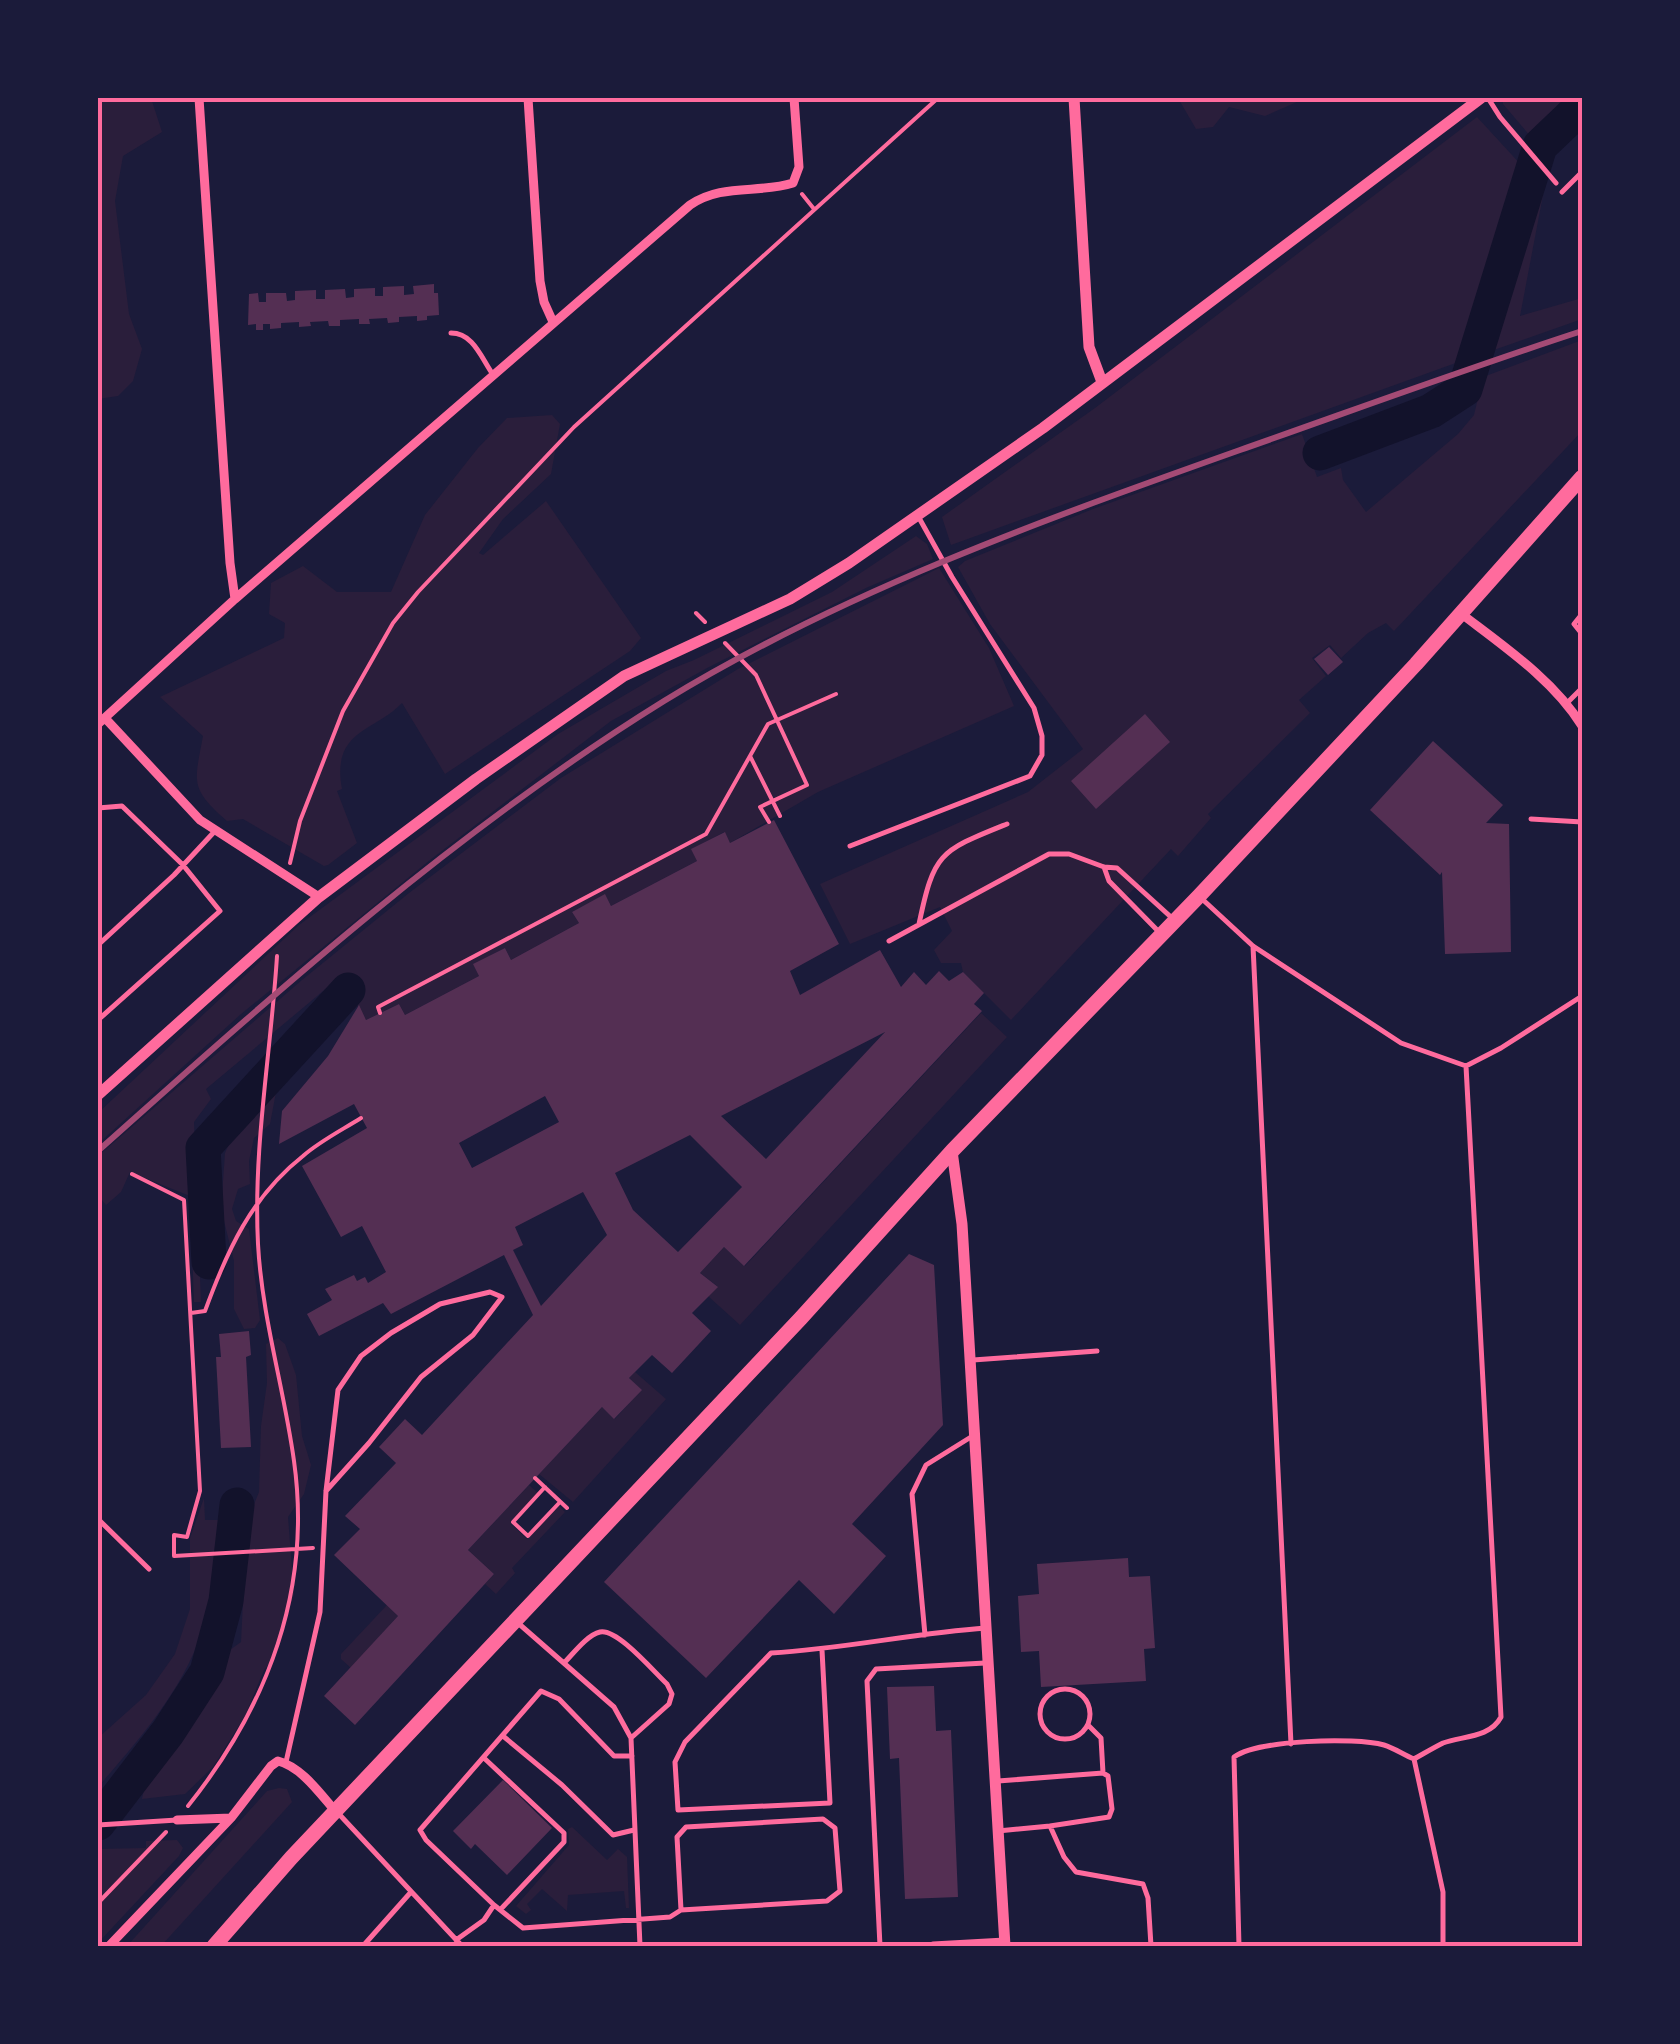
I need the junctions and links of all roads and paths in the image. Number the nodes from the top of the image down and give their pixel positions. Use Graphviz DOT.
graph roads {
  1 [pos="198,98"];
  2 [pos="528,98"];
  3 [pos="794,98"];
  4 [pos="938,98"];
  5 [pos="1074,98"];
  6 [pos="1480,98"];
  7 [pos="1488,98"];
  8 [pos="1582,172"];
  9 [pos="793,182"];
  10 [pos="1556,183"];
  11 [pos="1562,192"];
  12 [pos="814,209"];
  13 [pos="553,322"];
  14 [pos="451,333"];
  15 [pos="494,376"];
  16 [pos="1102,382"];
  17 [pos="1582,477"];
  18 [pos="918,516"];
  19 [pos="235,599"];
  20 [pos="1460,612"];
  21 [pos="696,613"];
  22 [pos="1582,614"];
  23 [pos="703,620"];
  24 [pos="1582,634"];
  25 [pos="729,647"];
  26 [pos="1582,688"];
  27 [pos="836,694"];
  28 [pos="1566,704"];
  29 [pos="101,721"];
  30 [pos="1582,726"];
  31 [pos="750,756"];
  32 [pos="98,808"];
  33 [pos="780,816"];
  34 [pos="1530,819"];
  35 [pos="769,822"];
  36 [pos="1582,822"];
  37 [pos="1006,824"];
  38 [pos="215,830"];
  39 [pos="704,835"];
  40 [pos="707,841"];
  41 [pos="850,846"];
  42 [pos="183,865"];
  43 [pos="1104,868"];
  44 [pos="289,870"];
  45 [pos="1199,896"];
  46 [pos="319,897"];
  47 [pos="1175,920"];
  48 [pos="920,924"];
  49 [pos="1162,935"];
  50 [pos="889,941"];
  51 [pos="98,945"];
  52 [pos="1253,946"];
  53 [pos="277,954"];
  54 [pos="1582,996"];
  55 [pos="380,1013"];
  56 [pos="98,1020"];
  57 [pos="1466,1066"];
  58 [pos="98,1095"];
  59 [pos="361,1118"];
  60 [pos="952,1152"];
  61 [pos="132,1174"];
  62 [pos="191,1312"];
  63 [pos="1098,1350"];
  64 [pos="970,1360"];
  65 [pos="975,1436"];
  66 [pos="535,1478"];
  67 [pos="545,1487"];
  68 [pos="326,1490"];
  69 [pos="560,1502"];
  70 [pos="567,1508"];
  71 [pos="98,1519"];
  72 [pos="324,1548"];
  73 [pos="149,1569"];
  74 [pos="516,1621"];
  75 [pos="986,1628"];
  76 [pos="925,1635"];
  77 [pos="822,1650"];
  78 [pos="564,1663"];
  79 [pos="988,1663"];
  80 [pos="1088,1725"];
  81 [pos="503,1736"];
  82 [pos="631,1738"];
  83 [pos="1291,1744"];
  84 [pos="632,1756"];
  85 [pos="484,1758"];
  86 [pos="1414,1759"];
  87 [pos="286,1762"];
  88 [pos="1103,1773"];
  89 [pos="995,1781"];
  90 [pos="337,1812"];
  91 [pos="231,1818"];
  92 [pos="177,1820"];
  93 [pos="98,1825"];
  94 [pos="1050,1826"];
  95 [pos="634,1830"];
  96 [pos="998,1831"];
  97 [pos="411,1892"];
  98 [pos="98,1903"];
  99 [pos="494,1905"];
  100 [pos="500,1910"];
  101 [pos="681,1910"];
  102 [pos="637,1920"];
  103 [pos="456,1940"];
  104 [pos="1005,1944"];
  105 [pos="110,1946"];
  106 [pos="214,1946"];
  107 [pos="363,1946"];
  108 [pos="462,1946"];
  109 [pos="640,1946"];
  110 [pos="880,1946"];
  111 [pos="933,1946"];
  112 [pos="1152,1946"];
  113 [pos="1239,1946"];
  114 [pos="1444,1946"];
  1 -- 19 [label="street"];
  2 -- 13 [label="street"];
  3 -- 9 [label="street"];
  4 -- 12 [label="path"];
  5 -- 16 [label="street"];
  6 -- 16 [label="street"];
  7 -- 10 [label="lane"];
  8 -- 11 [label="lane"];
  9 -- 12 [label="path"];
  9 -- 13 [label="street"];
  12 -- 44 [label="path"];
  13 -- 15 [label="street"];
  14 -- 15 [label="lane"];
  15 -- 19 [label="street"];
  16 -- 18 [label="street"];
  17 -- 20 [label="main road"];
  18 -- 41 [label="lane"];
  18 -- 46 [label="street"];
  19 -- 29 [label="street"];
  20 -- 28 [label="street"];
  20 -- 45 [label="main road"];
  21 -- 23 [label="path"];
  22 -- 24 [label="lane"];
  25 -- 35 [label="path"];
  26 -- 28 [label="lane"];
  27 -- 31 [label="path"];
  28 -- 30 [label="street"];
  29 -- 38 [label="street"];
  31 -- 33 [label="path"];
  31 -- 39 [label="path"];
  32 -- 42 [label="lane"];
  34 -- 36 [label="lane"];
  37 -- 48 [label="lane"];
  38 -- 42 [label="lane"];
  38 -- 46 [label="street"];
  39 -- 40 [label="path"];
  39 -- 55 [label="path"];
  42 -- 51 [label="lane"];
  42 -- 56 [label="lane"];
  43 -- 47 [label="lane"];
  43 -- 48 [label="lane"];
  43 -- 49 [label="lane"];
  45 -- 47 [label="main road"];
  45 -- 52 [label="lane"];
  46 -- 58 [label="street"];
  47 -- 49 [label="main road"];
  48 -- 50 [label="lane"];
  49 -- 60 [label="main road"];
  52 -- 57 [label="lane"];
  52 -- 83 [label="lane"];
  53 -- 92 [label="path"];
  54 -- 57 [label="lane"];
  57 -- 86 [label="lane"];
  59 -- 62 [label="path"];
  60 -- 64 [label="street"];
  60 -- 74 [label="main road"];
  61 -- 62 [label="path"];
  62 -- 72 [label="path"];
  63 -- 64 [label="lane"];
  64 -- 65 [label="street"];
  65 -- 75 [label="street"];
  65 -- 76 [label="lane"];
  66 -- 67 [label="path"];
  67 -- 69 [label="path"];
  67 -- 69 [label="path"];
  68 -- 68 [label="lane"];
  68 -- 87 [label="lane"];
  69 -- 70 [label="path"];
  71 -- 73 [label="lane"];
  74 -- 78 [label="lane"];
  74 -- 90 [label="main road"];
  75 -- 76 [label="lane"];
  75 -- 79 [label="street"];
  76 -- 77 [label="lane"];
  77 -- 77 [label="lane"];
  78 -- 82 [label="lane"];
  78 -- 82 [label="lane"];
  79 -- 89 [label="street"];
  79 -- 110 [label="lane"];
  80 -- 80 [label="lane"];
  80 -- 88 [label="lane"];
  81 -- 84 [label="lane"];
  81 -- 85 [label="lane"];
  81 -- 95 [label="lane"];
  82 -- 84 [label="lane"];
  83 -- 86 [label="lane"];
  83 -- 113 [label="lane"];
  84 -- 95 [label="lane"];
  85 -- 99 [label="lane"];
  85 -- 100 [label="lane"];
  86 -- 114 [label="lane"];
  87 -- 90 [label="street"];
  87 -- 91 [label="street"];
  88 -- 89 [label="lane"];
  88 -- 94 [label="lane"];
  89 -- 96 [label="street"];
  90 -- 97 [label="lane"];
  90 -- 106 [label="main road"];
  91 -- 92 [label="street"];
  91 -- 105 [label="street"];
  92 -- 93 [label="lane"];
  92 -- 98 [label="path"];
  94 -- 96 [label="lane"];
  94 -- 112 [label="lane"];
  95 -- 102 [label="lane"];
  96 -- 104 [label="street"];
  97 -- 103 [label="lane"];
  97 -- 107 [label="lane"];
  99 -- 100 [label="lane"];
  99 -- 103 [label="lane"];
  100 -- 102 [label="lane"];
  101 -- 101 [label="lane"];
  101 -- 102 [label="lane"];
  102 -- 109 [label="lane"];
  103 -- 108 [label="lane"];
  104 -- 111 [label="street"];
}
